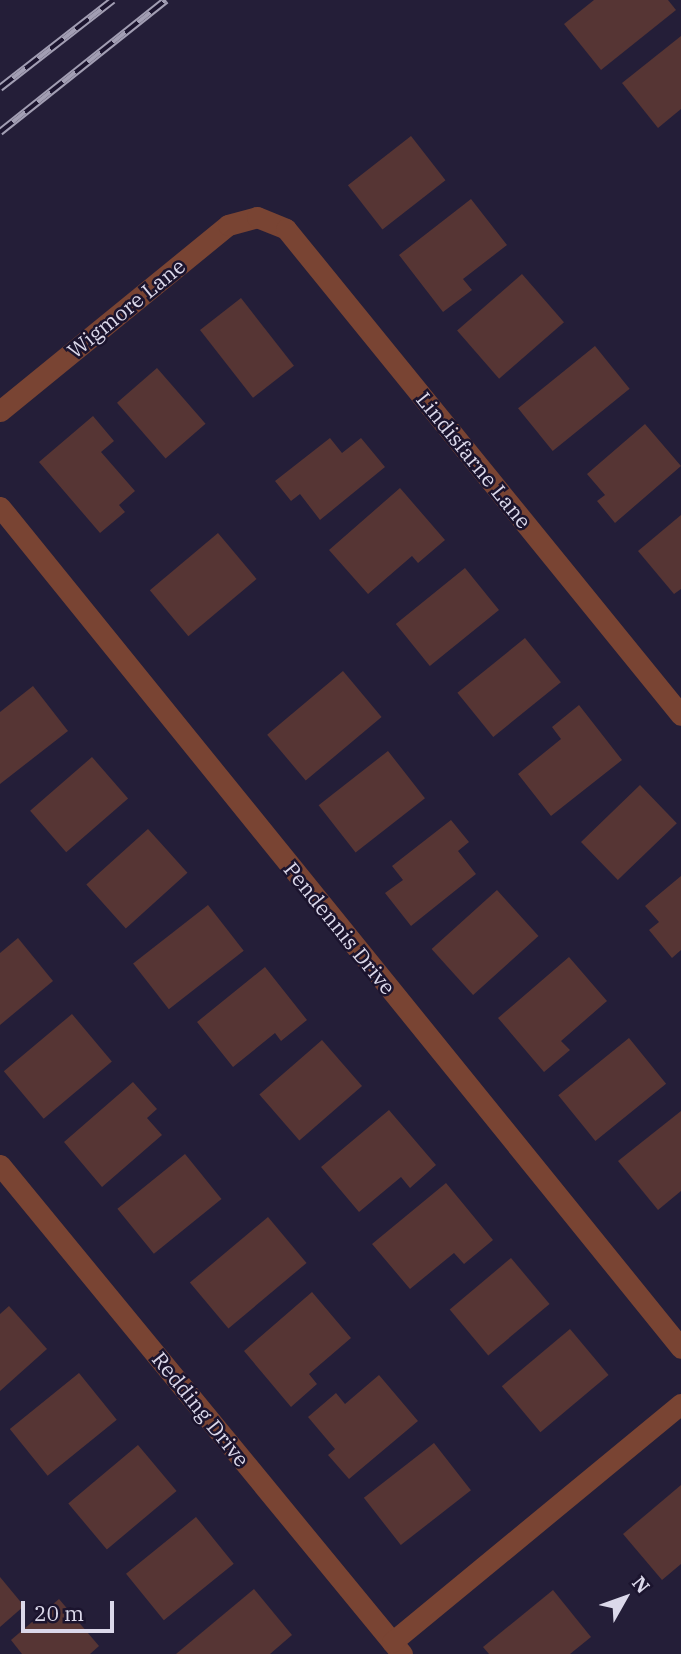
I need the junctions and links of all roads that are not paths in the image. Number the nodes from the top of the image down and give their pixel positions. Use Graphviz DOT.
graph roads {
  1 [pos="257,217"];
  2 [pos="0,411"];
  3 [pos="0,507"];
  4 [pos="681,715"];
  5 [pos="0,1165"];
  6 [pos="681,1348"];
  7 [pos="681,1404"];
  8 [pos="397,1648"];
  1 -- 2 [label="street, Wigmore Lane"];
  1 -- 4 [label="street, Lindisfarne Lane"];
  3 -- 6 [label="street, Pendennis Drive"];
  5 -- 8 [label="street, Redding Drive"];
  7 -- 8 [label="street"];
}
